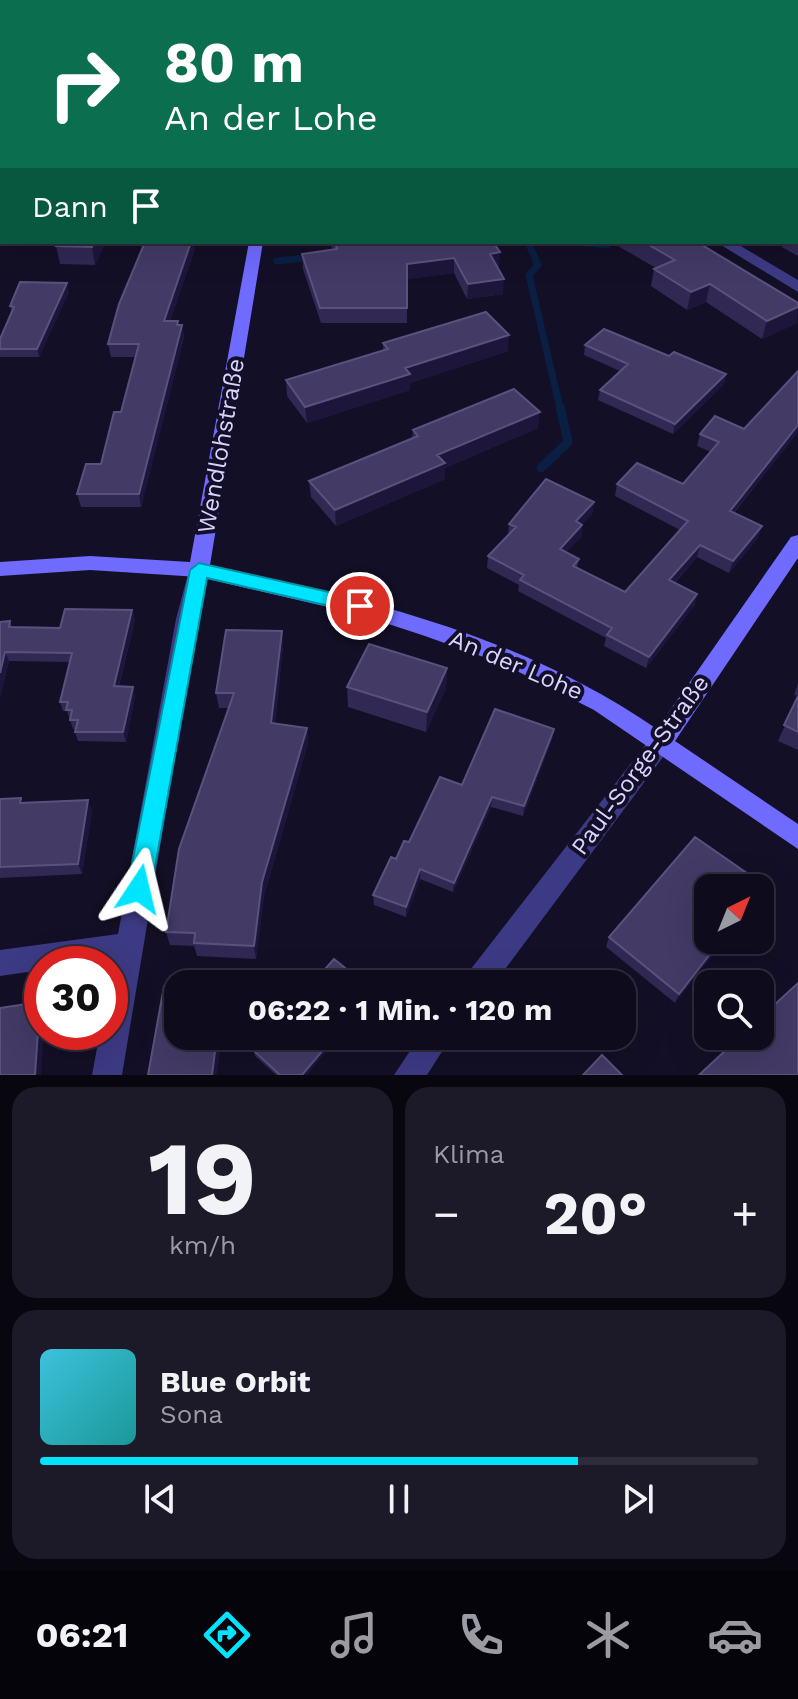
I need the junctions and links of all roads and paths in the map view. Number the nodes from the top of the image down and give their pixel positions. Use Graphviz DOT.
graph roads {
  1 [pos="256,244"];
  2 [pos="726,244"];
  3 [pos="798,287"];
  4 [pos="798,542"];
  5 [pos="0,569"];
  6 [pos="199,570"];
  7 [pos="661,742"];
  8 [pos="798,838"];
  9 [pos="129,945"];
  10 [pos="0,963"];
  11 [pos="488,970"];
  12 [pos="428,1050"];
  13 [pos="107,1075"];
  14 [pos="409,1075"];
  1 -- 6 [label="street, Wendlohstraße"];
  2 -- 3 [label="street"];
  4 -- 7 [label="street, Paul-Sorge-Straße"];
  5 -- 6 [label="street, An der Lohe"];
  6 -- 7 [label="street, An der Lohe"];
  6 -- 9 [label="street, Wendlohstraße"];
  7 -- 8 [label="street, An der Lohe"];
  7 -- 11 [label="street, Paul-Sorge-Straße"];
  9 -- 10 [label="street"];
  9 -- 13 [label="street, Wendlohstraße"];
  12 -- 14 [label="street"];
}
